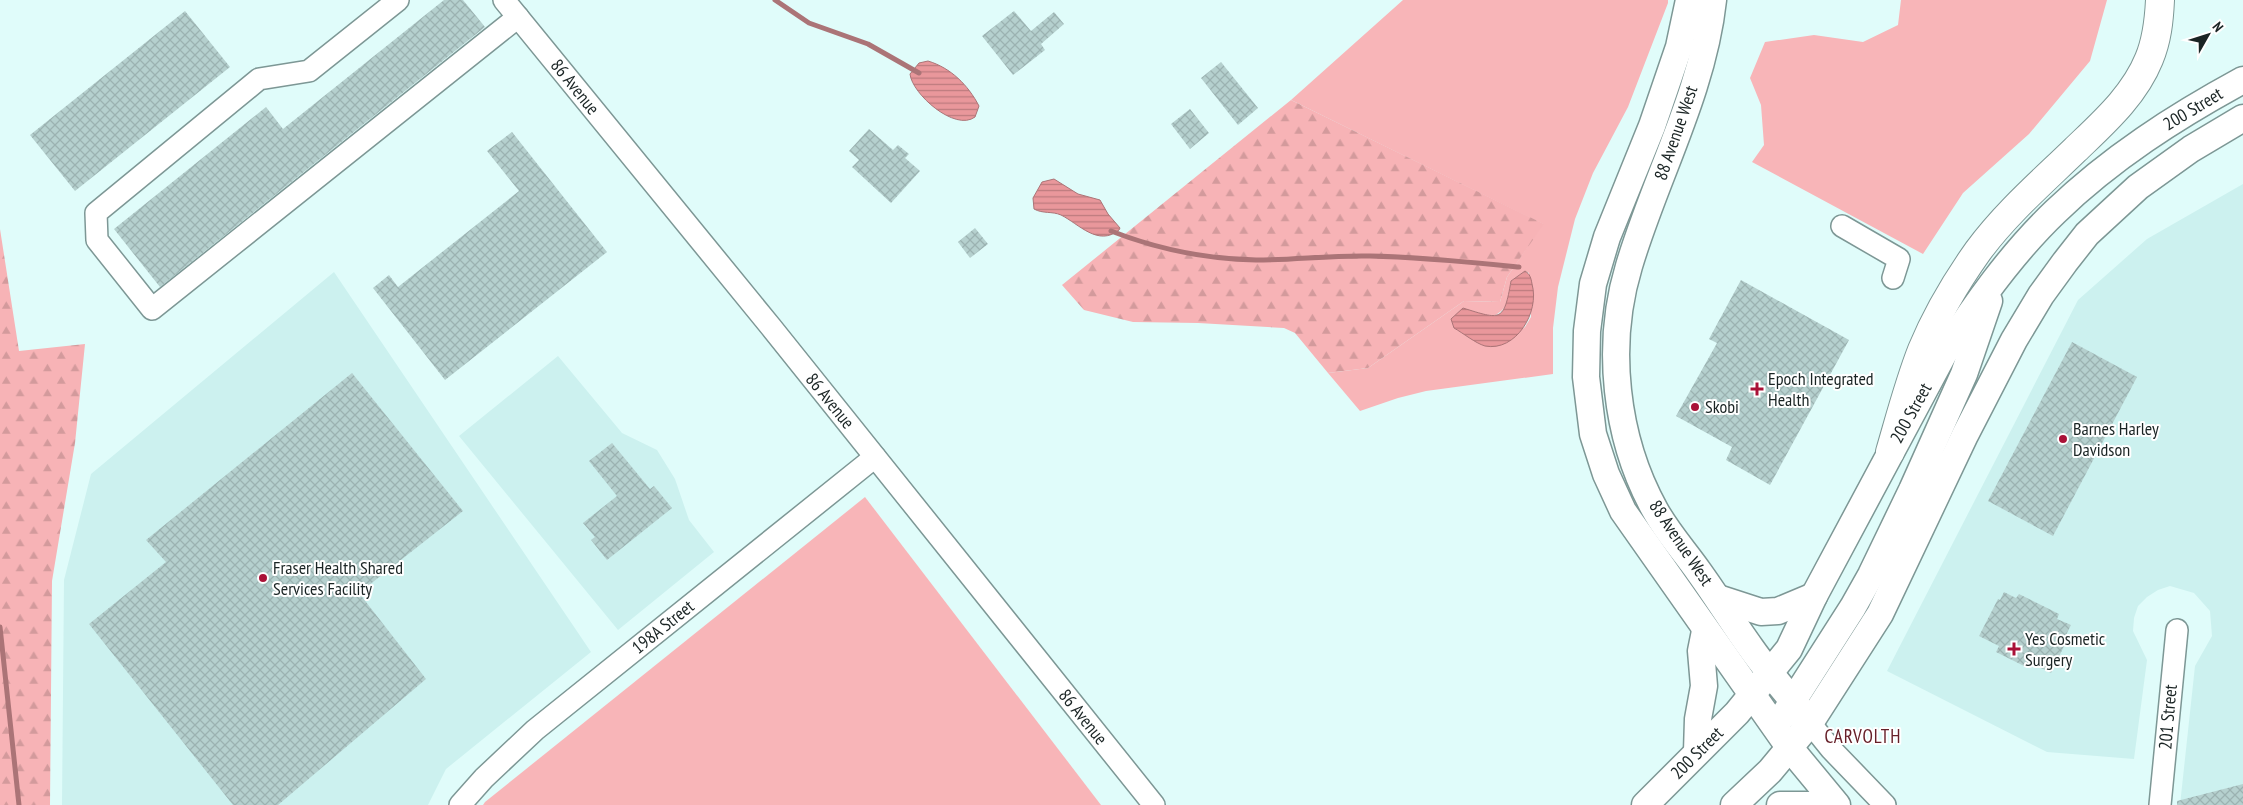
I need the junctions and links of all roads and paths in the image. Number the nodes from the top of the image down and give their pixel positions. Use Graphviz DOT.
graph roads {
  1 [pos="398,0"];
  2 [pos="504,0"];
  3 [pos="1688,0"];
  4 [pos="1713,0"];
  5 [pos="2160,0"];
  6 [pos="518,17"];
  7 [pos="2243,80"];
  8 [pos="2243,118"];
  9 [pos="1842,226"];
  10 [pos="1998,277"];
  11 [pos="1893,278"];
  12 [pos="1890,452"];
  13 [pos="875,457"];
  14 [pos="1814,596"];
  15 [pos="1718,598"];
  16 [pos="2177,630"];
  17 [pos="1705,631"];
  18 [pos="1770,673"];
  19 [pos="1753,694"];
  20 [pos="1794,701"];
  21 [pos="1810,723"];
  22 [pos="1782,737"];
  23 [pos="1698,752"];
  24 [pos="460,805"];
  25 [pos="1154,805"];
  26 [pos="1645,805"];
  27 [pos="1734,805"];
  28 [pos="1780,805"];
  29 [pos="1836,805"];
  30 [pos="1885,805"];
  31 [pos="2160,805"];
  1 -- 6 [label="street"];
  2 -- 6 [label="street, 86 Avenue"];
  3 -- 17 [label="main road, 88 Avenue West"];
  4 -- 15 [label="main road, 88 Avenue West"];
  5 -- 12 [label="highway"];
  6 -- 13 [label="street, 86 Avenue"];
  7 -- 10 [label="main road, 200 Street"];
  8 -- 21 [label="main road, 200 Street"];
  9 -- 11 [label="street"];
  10 -- 12 [label="main road, 200 Street"];
  10 -- 20 [label="main road"];
  12 -- 14 [label="main road, 200 Street"];
  13 -- 24 [label="street, 198A Street"];
  13 -- 25 [label="street, 86 Avenue"];
  14 -- 15 [label="main road"];
  14 -- 18 [label="main road, 200 Street"];
  15 -- 18 [label="main road, 88 Avenue West"];
  16 -- 31 [label="street, 201 Street"];
  17 -- 19 [label="main road, 88 Avenue West"];
  17 -- 23 [label="main road"];
  18 -- 19 [label="main road, 200 Street"];
  18 -- 20 [label="main road, 88 Avenue West"];
  19 -- 22 [label="main road, 88 Avenue West"];
  19 -- 23 [label="main road, 200 Street"];
  20 -- 21 [label="main road, 88 Avenue West"];
  20 -- 22 [label="main road"];
  21 -- 22 [label="main road, 200 Street"];
  21 -- 30 [label="street, 88 Avenue West"];
  22 -- 27 [label="main road, 200 Street"];
  22 -- 29 [label="main road, 88 Avenue West"];
  23 -- 26 [label="main road, 200 Street"];
  28 -- 29 [label="main road"];
}
